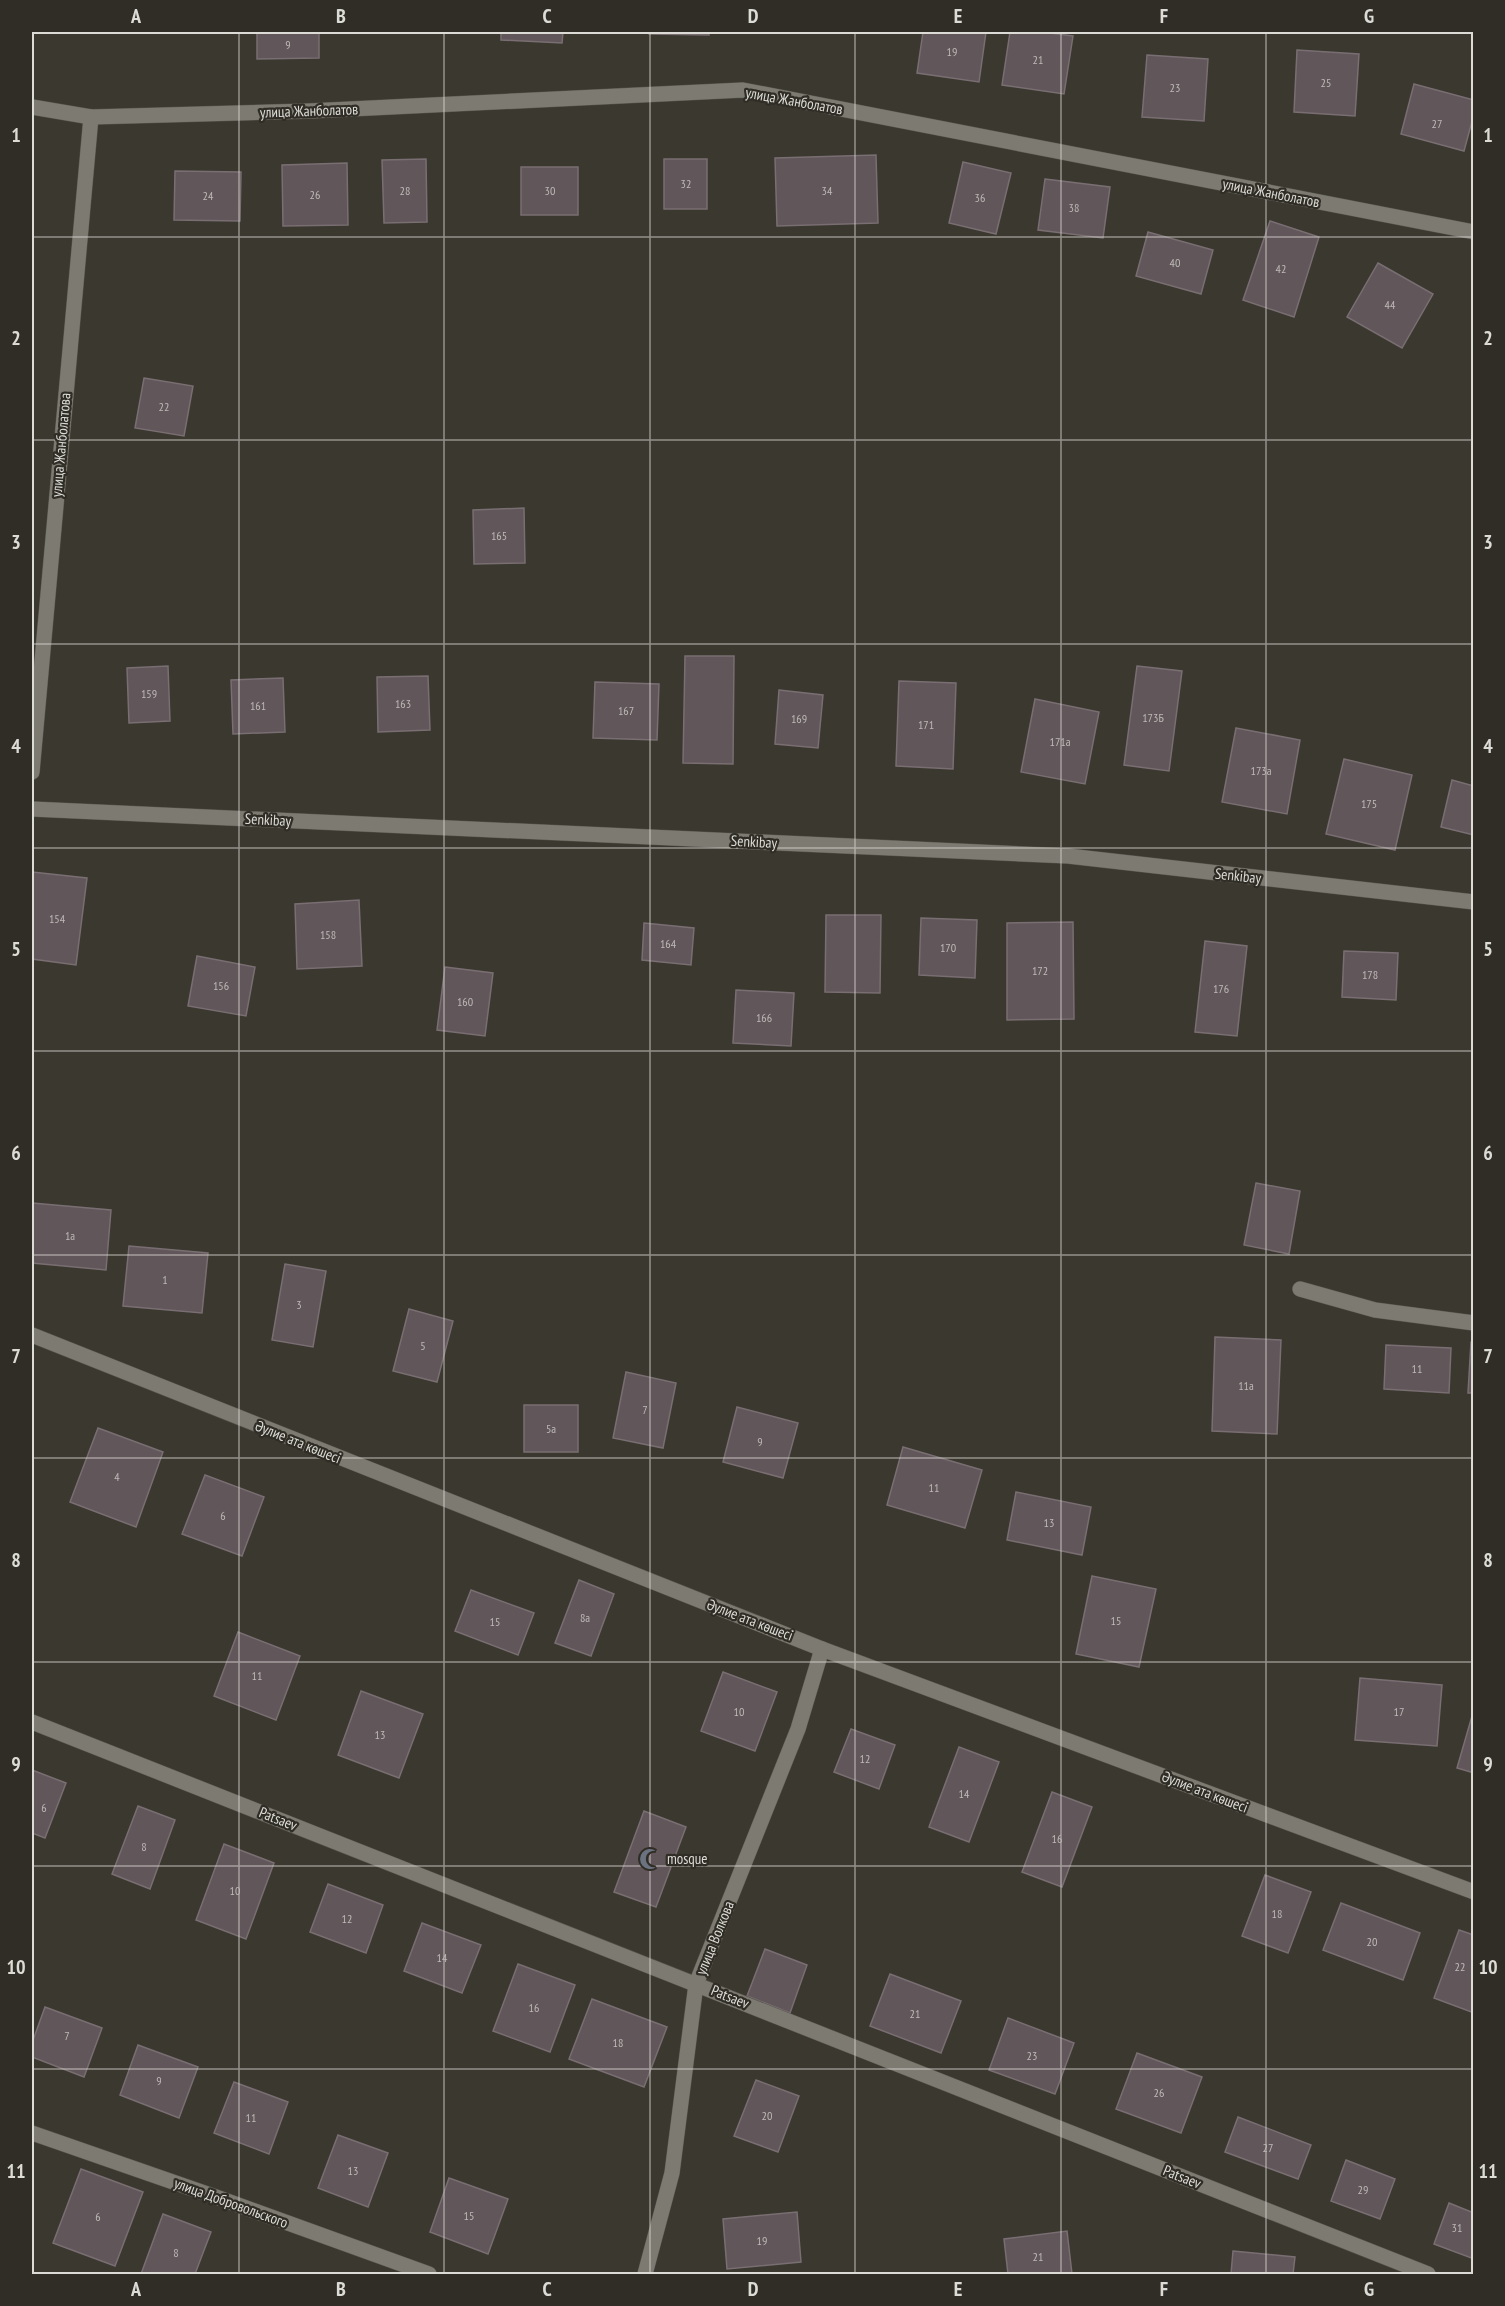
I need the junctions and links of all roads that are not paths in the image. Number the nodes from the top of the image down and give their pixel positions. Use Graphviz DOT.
graph roads {
  1 [pos="32,107"];
  2 [pos="92,117"];
  3 [pos="1473,232"];
  4 [pos="32,772"];
  5 [pos="32,809"];
  6 [pos="1473,902"];
  7 [pos="1300,1289"];
  8 [pos="1473,1323"];
  9 [pos="32,1335"];
  10 [pos="822,1648"];
  11 [pos="32,1722"];
  12 [pos="1473,1892"];
  13 [pos="696,1984"];
  14 [pos="32,2133"];
  15 [pos="429,2274"];
  16 [pos="645,2274"];
  17 [pos="1428,2274"];
  1 -- 2 [label="street, улица Жанболатов"];
  2 -- 3 [label="street, улица Жанболатов"];
  2 -- 4 [label="street, улица Жанболатова"];
  5 -- 6 [label="street, Senkibay"];
  7 -- 8 [label="street"];
  9 -- 10 [label="street, Әулие ата көшесі"];
  10 -- 12 [label="street, Әулие ата көшесі"];
  10 -- 13 [label="street, улица Волкова"];
  11 -- 13 [label="street, Patsaev"];
  13 -- 16 [label="street, улица Волкова"];
  13 -- 17 [label="street, Patsaev"];
  14 -- 15 [label="street, улица Добровольского"];
}
